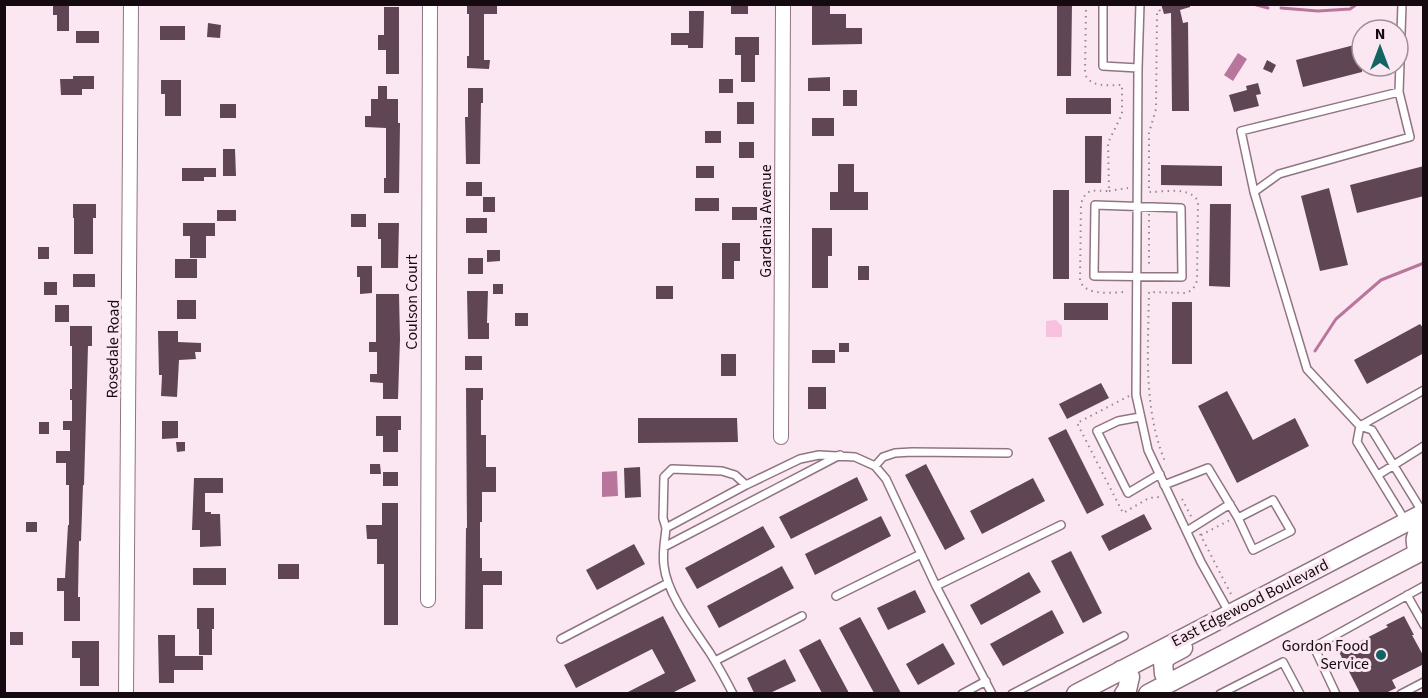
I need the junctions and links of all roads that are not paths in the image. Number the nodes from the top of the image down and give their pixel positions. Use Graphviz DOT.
graph roads {
  1 [pos="131,4"];
  2 [pos="430,4"];
  3 [pos="783,4"];
  4 [pos="1103,4"];
  5 [pos="1140,4"];
  6 [pos="1402,4"];
  7 [pos="1138,68"];
  8 [pos="1399,92"];
  9 [pos="1254,192"];
  10 [pos="1137,207"];
  11 [pos="1137,276"];
  12 [pos="1424,390"];
  13 [pos="1140,417"];
  14 [pos="1360,426"];
  15 [pos="781,437"];
  16 [pos="1424,446"];
  17 [pos="1008,453"];
  18 [pos="840,455"];
  19 [pos="1394,464"];
  20 [pos="875,466"];
  21 [pos="1160,474"];
  22 [pos="1378,475"];
  23 [pos="746,485"];
  24 [pos="1164,485"];
  25 [pos="1230,504"];
  26 [pos="1423,513"];
  27 [pos="1238,518"];
  28 [pos="1415,524"];
  29 [pos="1061,525"];
  30 [pos="666,528"];
  31 [pos="1186,531"];
  32 [pos="664,547"];
  33 [pos="921,554"];
  34 [pos="1422,555"];
  35 [pos="668,583"];
  36 [pos="936,586"];
  37 [pos="1424,586"];
  38 [pos="1407,595"];
  39 [pos="836,596"];
  40 [pos="428,600"];
  41 [pos="1253,602"];
  42 [pos="1232,606"];
  43 [pos="802,616"];
  44 [pos="1424,625"];
  45 [pos="1124,636"];
  46 [pos="561,639"];
  47 [pos="715,661"];
  48 [pos="1121,670"];
  49 [pos="986,681"];
  50 [pos="1424,682"];
  51 [pos="1172,685"];
  52 [pos="126,693"];
  53 [pos="733,693"];
  54 [pos="962,693"];
  55 [pos="992,693"];
  56 [pos="1012,693"];
  57 [pos="1076,693"];
  58 [pos="1124,693"];
  59 [pos="1148,693"];
  60 [pos="1220,693"];
  61 [pos="1300,693"];
  62 [pos="1336,693"];
  63 [pos="1401,693"];
  1 -- 52 [label="street, Rosedale Road"];
  2 -- 40 [label="street, Coulson Court"];
  3 -- 15 [label="street, Gardenia Avenue"];
  4 -- 7 [label="lane"];
  5 -- 7 [label="lane"];
  6 -- 8 [label="lane"];
  7 -- 10 [label="lane"];
  8 -- 9 [label="lane"];
  8 -- 9 [label="lane"];
  9 -- 14 [label="lane"];
  10 -- 11 [label="lane"];
  10 -- 11 [label="lane"];
  10 -- 11 [label="lane"];
  11 -- 13 [label="lane"];
  12 -- 14 [label="lane"];
  13 -- 21 [label="lane"];
  13 -- 21 [label="lane"];
  14 -- 19 [label="lane"];
  14 -- 22 [label="lane"];
  16 -- 19 [label="lane"];
  17 -- 20 [label="lane"];
  18 -- 20 [label="lane"];
  18 -- 23 [label="lane"];
  18 -- 32 [label="lane"];
  19 -- 22 [label="lane"];
  19 -- 26 [label="lane"];
  20 -- 33 [label="lane"];
  21 -- 24 [label="lane"];
  22 -- 28 [label="lane"];
  23 -- 30 [label="lane"];
  23 -- 30 [label="lane"];
  24 -- 25 [label="lane"];
  24 -- 31 [label="lane"];
  25 -- 27 [label="lane"];
  25 -- 31 [label="lane"];
  26 -- 28 [label="street, East Edgewood Boulevard"];
  27 -- 27 [label="lane"];
  28 -- 34 [label="street"];
  28 -- 41 [label="street, East Edgewood Boulevard"];
  29 -- 36 [label="lane"];
  30 -- 32 [label="lane"];
  31 -- 42 [label="lane"];
  32 -- 35 [label="lane"];
  33 -- 36 [label="lane"];
  33 -- 39 [label="lane"];
  34 -- 51 [label="street, East Edgewood Boulevard"];
  35 -- 46 [label="lane"];
  35 -- 47 [label="lane"];
  36 -- 49 [label="lane"];
  37 -- 38 [label="lane"];
  38 -- 44 [label="lane"];
  38 -- 62 [label="lane"];
  41 -- 42 [label="street, East Edgewood Boulevard"];
  41 -- 51 [label="street"];
  42 -- 48 [label="street, East Edgewood Boulevard"];
  43 -- 47 [label="lane"];
  45 -- 56 [label="lane"];
  47 -- 53 [label="lane"];
  48 -- 57 [label="street, East Edgewood Boulevard"];
  48 -- 58 [label="street"];
  49 -- 54 [label="lane"];
  49 -- 55 [label="lane"];
  50 -- 63 [label="lane"];
  51 -- 59 [label="street, East Edgewood Boulevard"];
  60 -- 61 [label="lane"];
}
